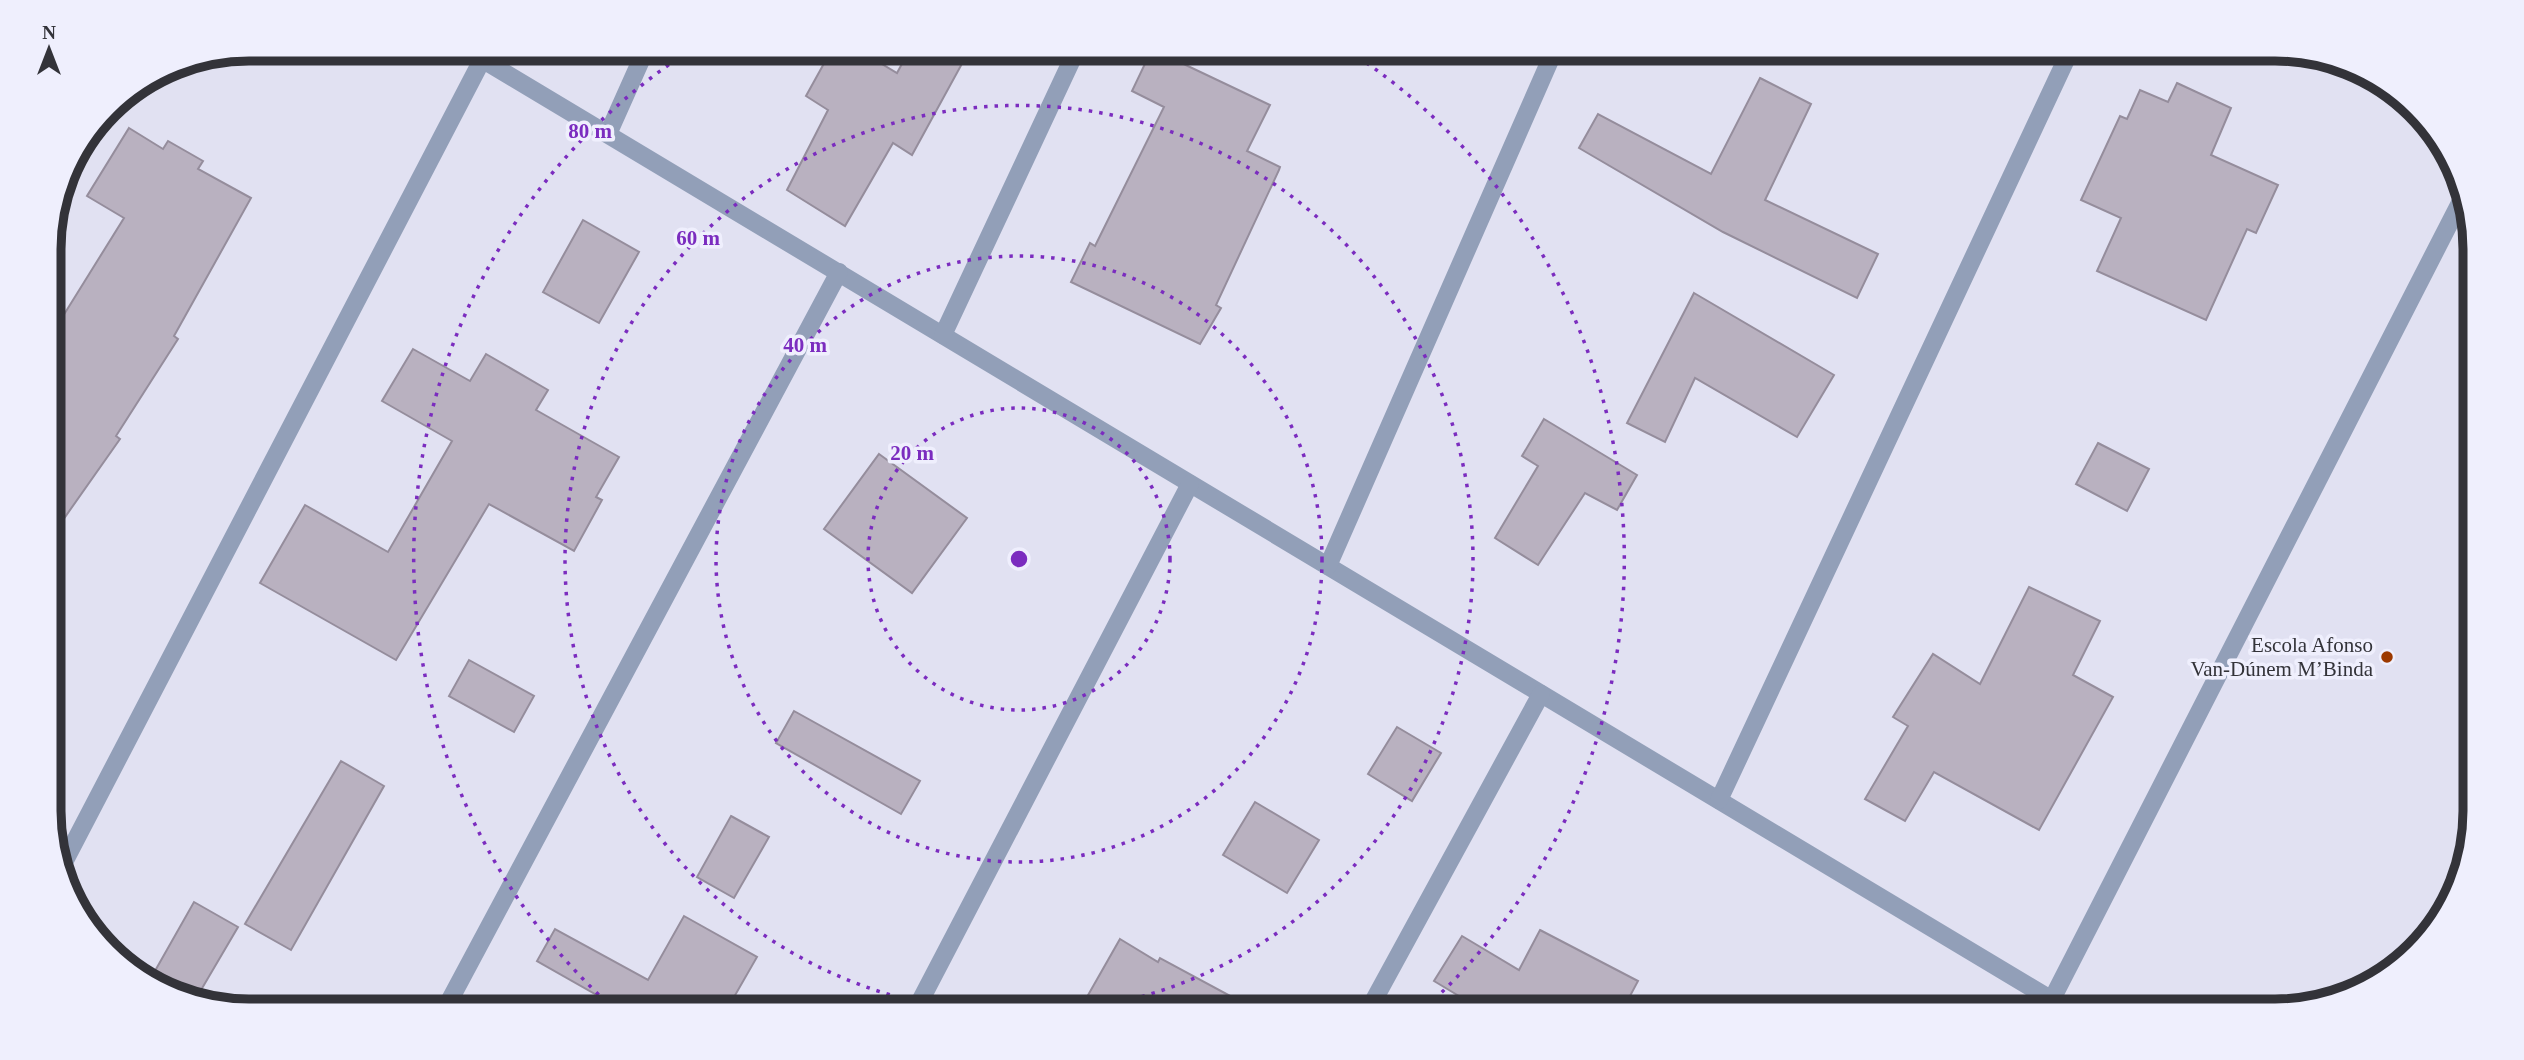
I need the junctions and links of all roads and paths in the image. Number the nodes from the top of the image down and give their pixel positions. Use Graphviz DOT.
graph roads {
  1 [pos="1550,61"];
  2 [pos="2065,61"];
  3 [pos="481,62"];
  4 [pos="485,62"];
  5 [pos="640,62"];
  6 [pos="1071,62"];
  7 [pos="608,134"];
  8 [pos="2458,208"];
  9 [pos="839,272"];
  10 [pos="943,335"];
  11 [pos="1190,484"];
  12 [pos="1328,566"];
  13 [pos="1541,694"];
  14 [pos="1719,800"];
  15 [pos="67,856"];
  16 [pos="1375,998"];
  17 [pos="2038,998"];
  18 [pos="2053,998"];
  19 [pos="450,999"];
  20 [pos="921,999"];
  1 -- 12 [label="street"];
  2 -- 14 [label="street"];
  3 -- 15 [label="street"];
  4 -- 7 [label="street"];
  5 -- 7 [label="street"];
  6 -- 10 [label="street"];
  7 -- 9 [label="street"];
  8 -- 18 [label="street"];
  9 -- 10 [label="street"];
  9 -- 19 [label="street"];
  10 -- 11 [label="street"];
  11 -- 12 [label="street"];
  11 -- 20 [label="street"];
  12 -- 13 [label="street"];
  13 -- 14 [label="street"];
  13 -- 16 [label="street"];
  14 -- 17 [label="street"];
}
